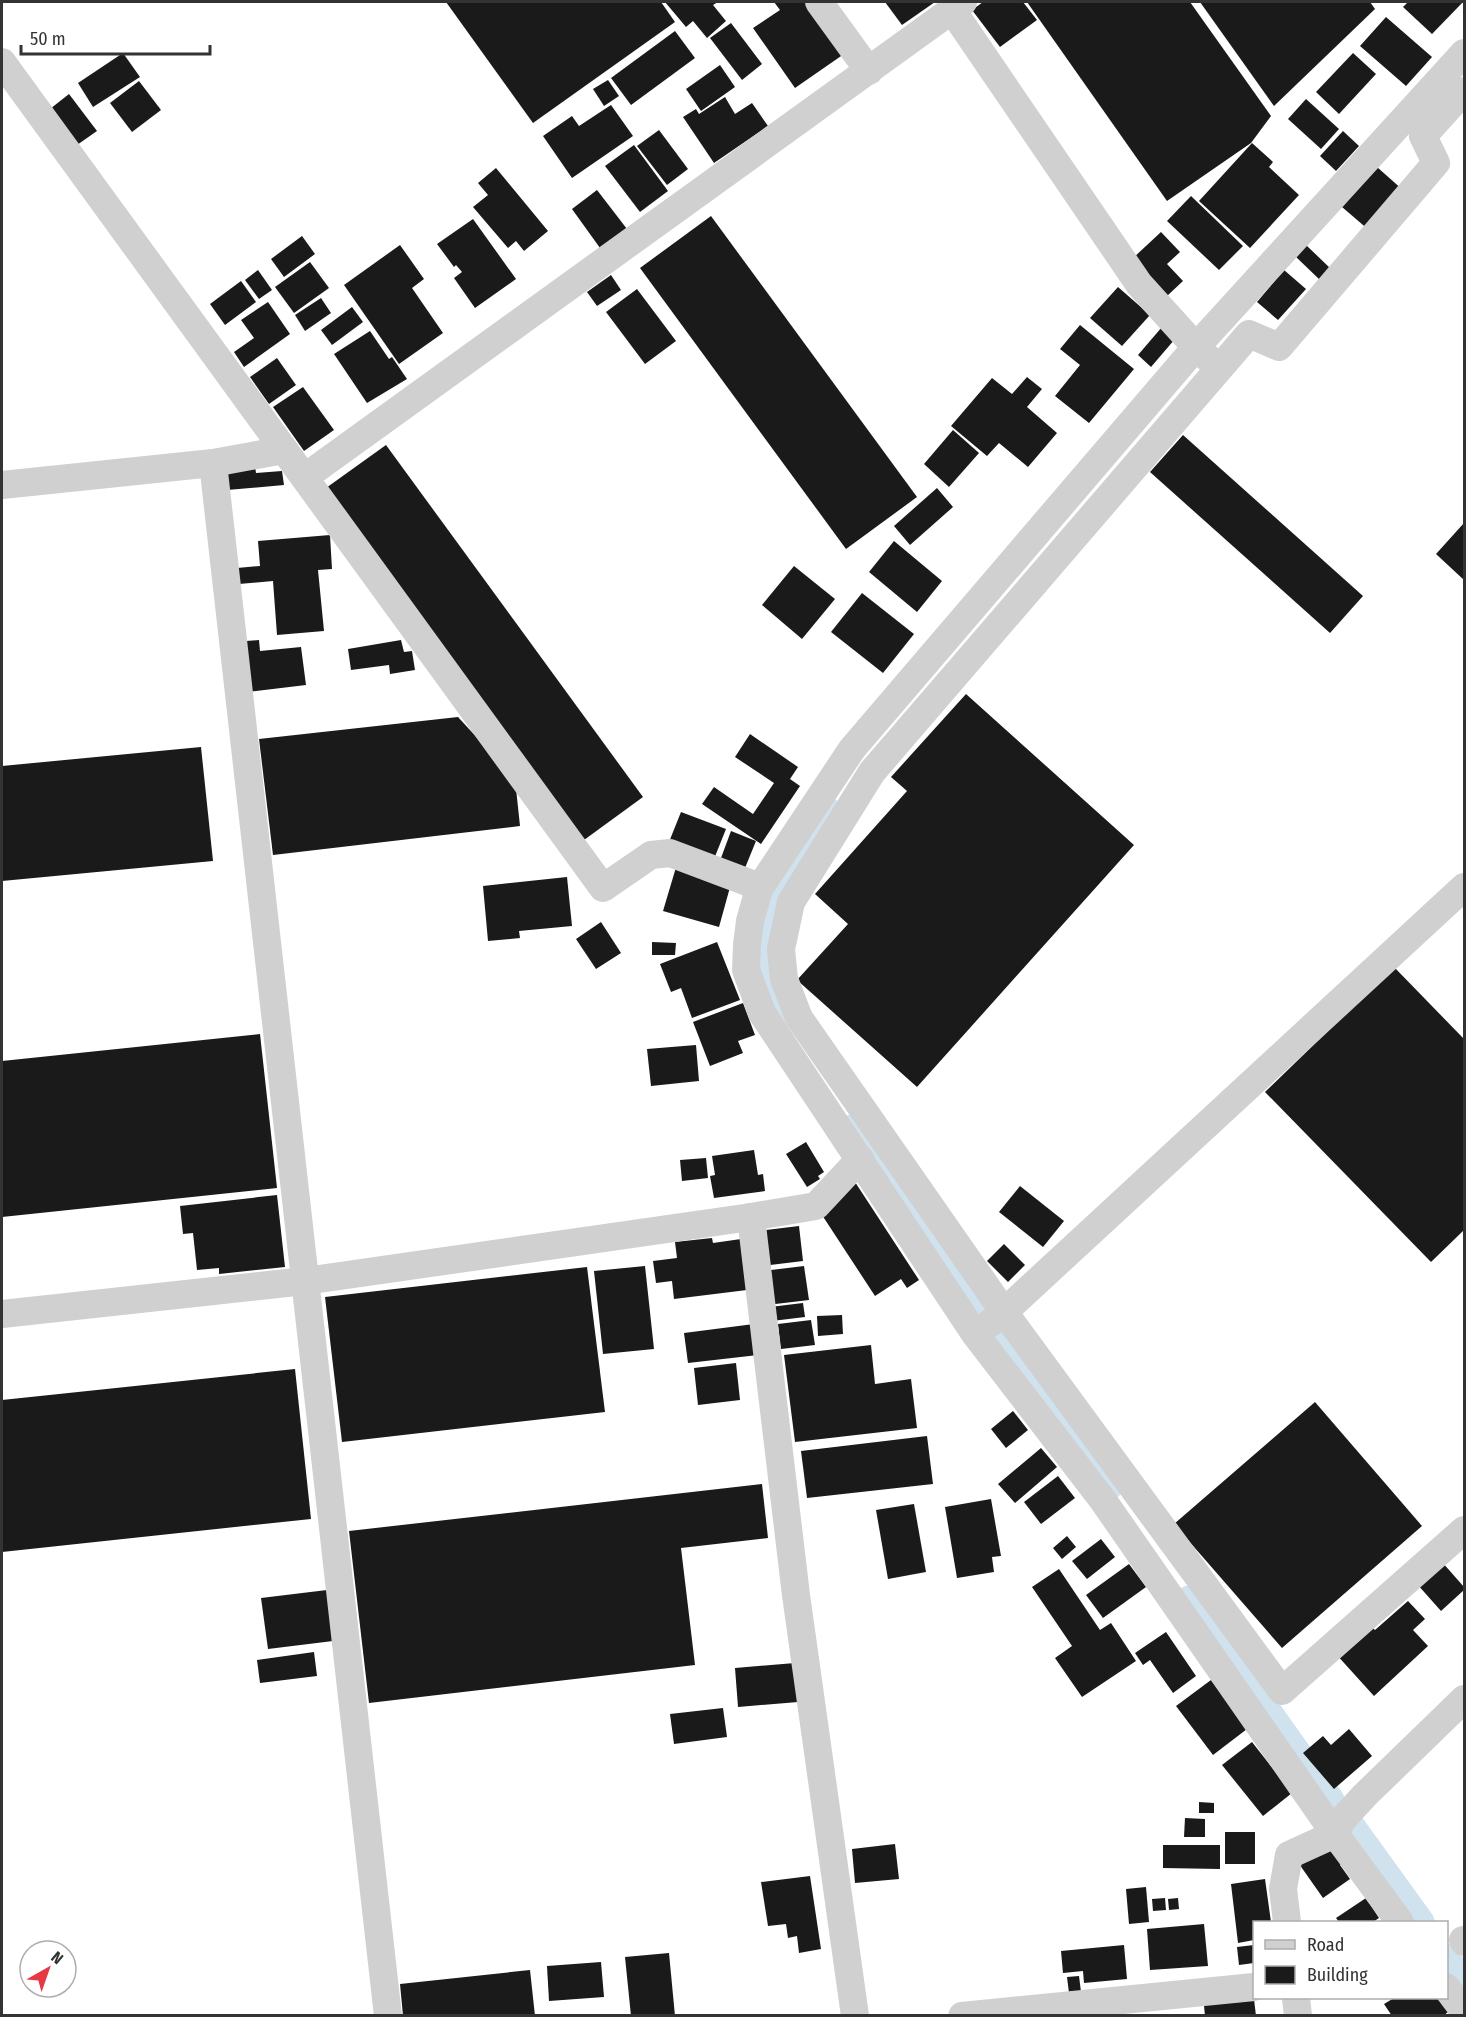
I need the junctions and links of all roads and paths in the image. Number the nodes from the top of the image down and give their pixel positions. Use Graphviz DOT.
graph roads {
  1 [pos="819,2"];
  2 [pos="958,6"];
  3 [pos="1464,53"];
  4 [pos="2,62"];
  5 [pos="869,71"];
  6 [pos="1464,91"];
  7 [pos="1207,357"];
  8 [pos="284,450"];
  9 [pos="213,463"];
  10 [pos="305,477"];
  11 [pos="2,484"];
  12 [pos="1464,887"];
  13 [pos="759,889"];
  14 [pos="750,921"];
  15 [pos="769,949"];
  16 [pos="861,1160"];
  17 [pos="751,1217"];
  18 [pos="305,1281"];
  19 [pos="1004,1312"];
  20 [pos="2,1314"];
  21 [pos="975,1334"];
  22 [pos="1464,1530"];
  23 [pos="1464,1699"];
  24 [pos="1335,1834"];
  25 [pos="1287,1921"];
  26 [pos="1399,1921"];
  27 [pos="1253,1986"];
  28 [pos="1448,1990"];
  29 [pos="1296,1999"];
  30 [pos="1464,2012"];
  31 [pos="388,2016"];
  32 [pos="855,2016"];
  33 [pos="962,2016"];
  34 [pos="1298,2016"];
  1 -- 5 [label="street"];
  2 -- 5 [label="street"];
  2 -- 7 [label="street"];
  3 -- 7 [label="street"];
  4 -- 8 [label="street"];
  5 -- 10 [label="street"];
  6 -- 7 [label="street"];
  7 -- 13 [label="street"];
  7 -- 15 [label="street"];
  8 -- 9 [label="street"];
  8 -- 10 [label="street"];
  9 -- 11 [label="street"];
  9 -- 18 [label="street"];
  10 -- 13 [label="street"];
  12 -- 19 [label="street"];
  13 -- 14 [label="street"];
  14 -- 15 [label="street"];
  14 -- 16 [label="street"];
  15 -- 19 [label="street"];
  16 -- 17 [label="street"];
  16 -- 21 [label="street"];
  17 -- 18 [label="street"];
  17 -- 32 [label="street"];
  18 -- 20 [label="street"];
  18 -- 31 [label="street"];
  19 -- 21 [label="street"];
  19 -- 22 [label="street"];
  21 -- 24 [label="street"];
  23 -- 24 [label="street"];
  24 -- 25 [label="street"];
  24 -- 26 [label="street"];
  27 -- 33 [label="street"];
  28 -- 30 [label="street"];
  29 -- 34 [label="street"];
}
